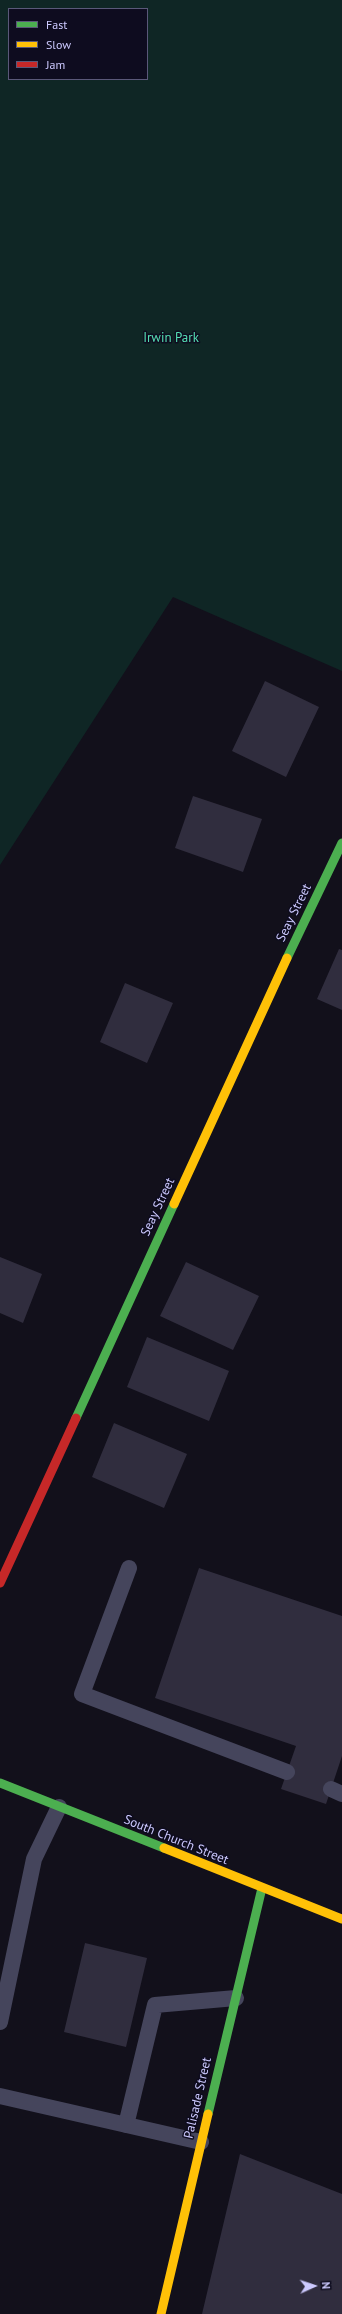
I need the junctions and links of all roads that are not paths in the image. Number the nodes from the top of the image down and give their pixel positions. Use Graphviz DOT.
graph roads {
  1 [pos="342,843"];
  2 [pos="129,1568"];
  3 [pos="0,1583"];
  4 [pos="287,1772"];
  5 [pos="0,1783"];
  6 [pos="59,1807"];
  7 [pos="262,1888"];
  8 [pos="342,1919"];
  9 [pos="236,1998"];
  10 [pos="0,2022"];
  11 [pos="0,2096"];
  12 [pos="126,2125"];
  13 [pos="201,2142"];
  14 [pos="161,2314"];
  1 -- 3 [label="street, Seay Street"];
  2 -- 4 [label="lane"];
  5 -- 6 [label="street, South Church Street"];
  6 -- 7 [label="street, South Church Street"];
  6 -- 10 [label="lane"];
  7 -- 8 [label="street, South Church Street"];
  7 -- 9 [label="street, Palisade Street"];
  9 -- 12 [label="lane"];
  9 -- 13 [label="street, Palisade Street"];
  11 -- 12 [label="lane"];
  12 -- 13 [label="lane"];
  13 -- 14 [label="street, Palisade Street"];
}
